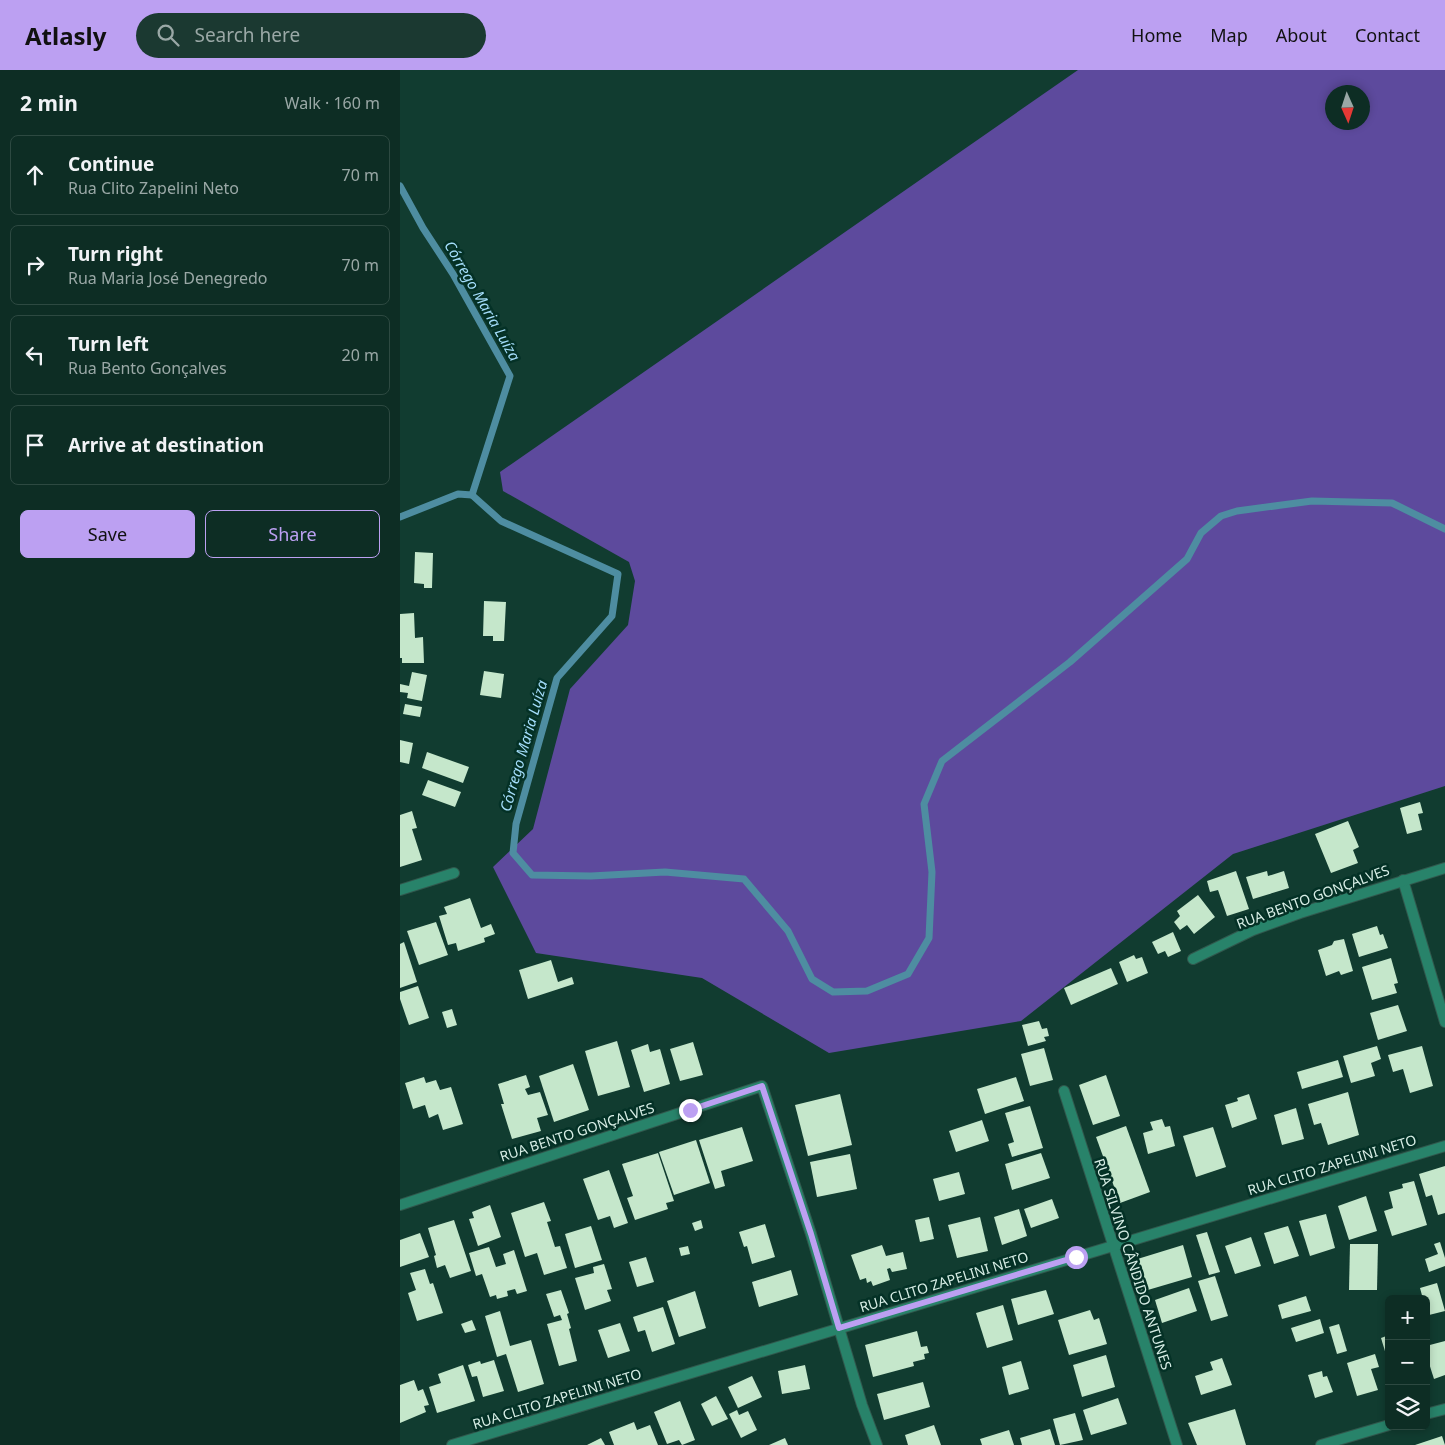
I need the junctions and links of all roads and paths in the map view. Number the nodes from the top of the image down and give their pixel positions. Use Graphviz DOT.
graph roads {
  1 [pos="1445,868"];
  2 [pos="454,873"];
  3 [pos="1403,880"];
  4 [pos="400,890"];
  5 [pos="1193,959"];
  6 [pos="1445,1022"];
  7 [pos="1064,1090"];
  8 [pos="1445,1146"];
  9 [pos="400,1204"];
  10 [pos="1113,1246"];
  11 [pos="839,1328"];
  12 [pos="1445,1409"];
  13 [pos="1430,1413"];
  14 [pos="1385,1426"];
  15 [pos="452,1445"];
  16 [pos="877,1445"];
  17 [pos="1177,1445"];
  18 [pos="1321,1445"];
  1 -- 3 [label="street, RUA BENTO GONÇALVES"];
  2 -- 4 [label="street"];
  3 -- 5 [label="street, RUA BENTO GONÇALVES"];
  3 -- 6 [label="street"];
  7 -- 10 [label="street, RUA SILVINO CÂNDIDO ANTUNES"];
  8 -- 10 [label="street, RUA CLITO ZAPELINI NETO"];
  9 -- 11 [label="street, RUA BENTO GONÇALVES"];
  10 -- 11 [label="street, RUA CLITO ZAPELINI NETO"];
  10 -- 17 [label="street, RUA SILVINO CÂNDIDO ANTUNES"];
  11 -- 15 [label="street, RUA CLITO ZAPELINI NETO"];
  11 -- 16 [label="street"];
  12 -- 13 [label="street"];
  14 -- 18 [label="street"];
}
